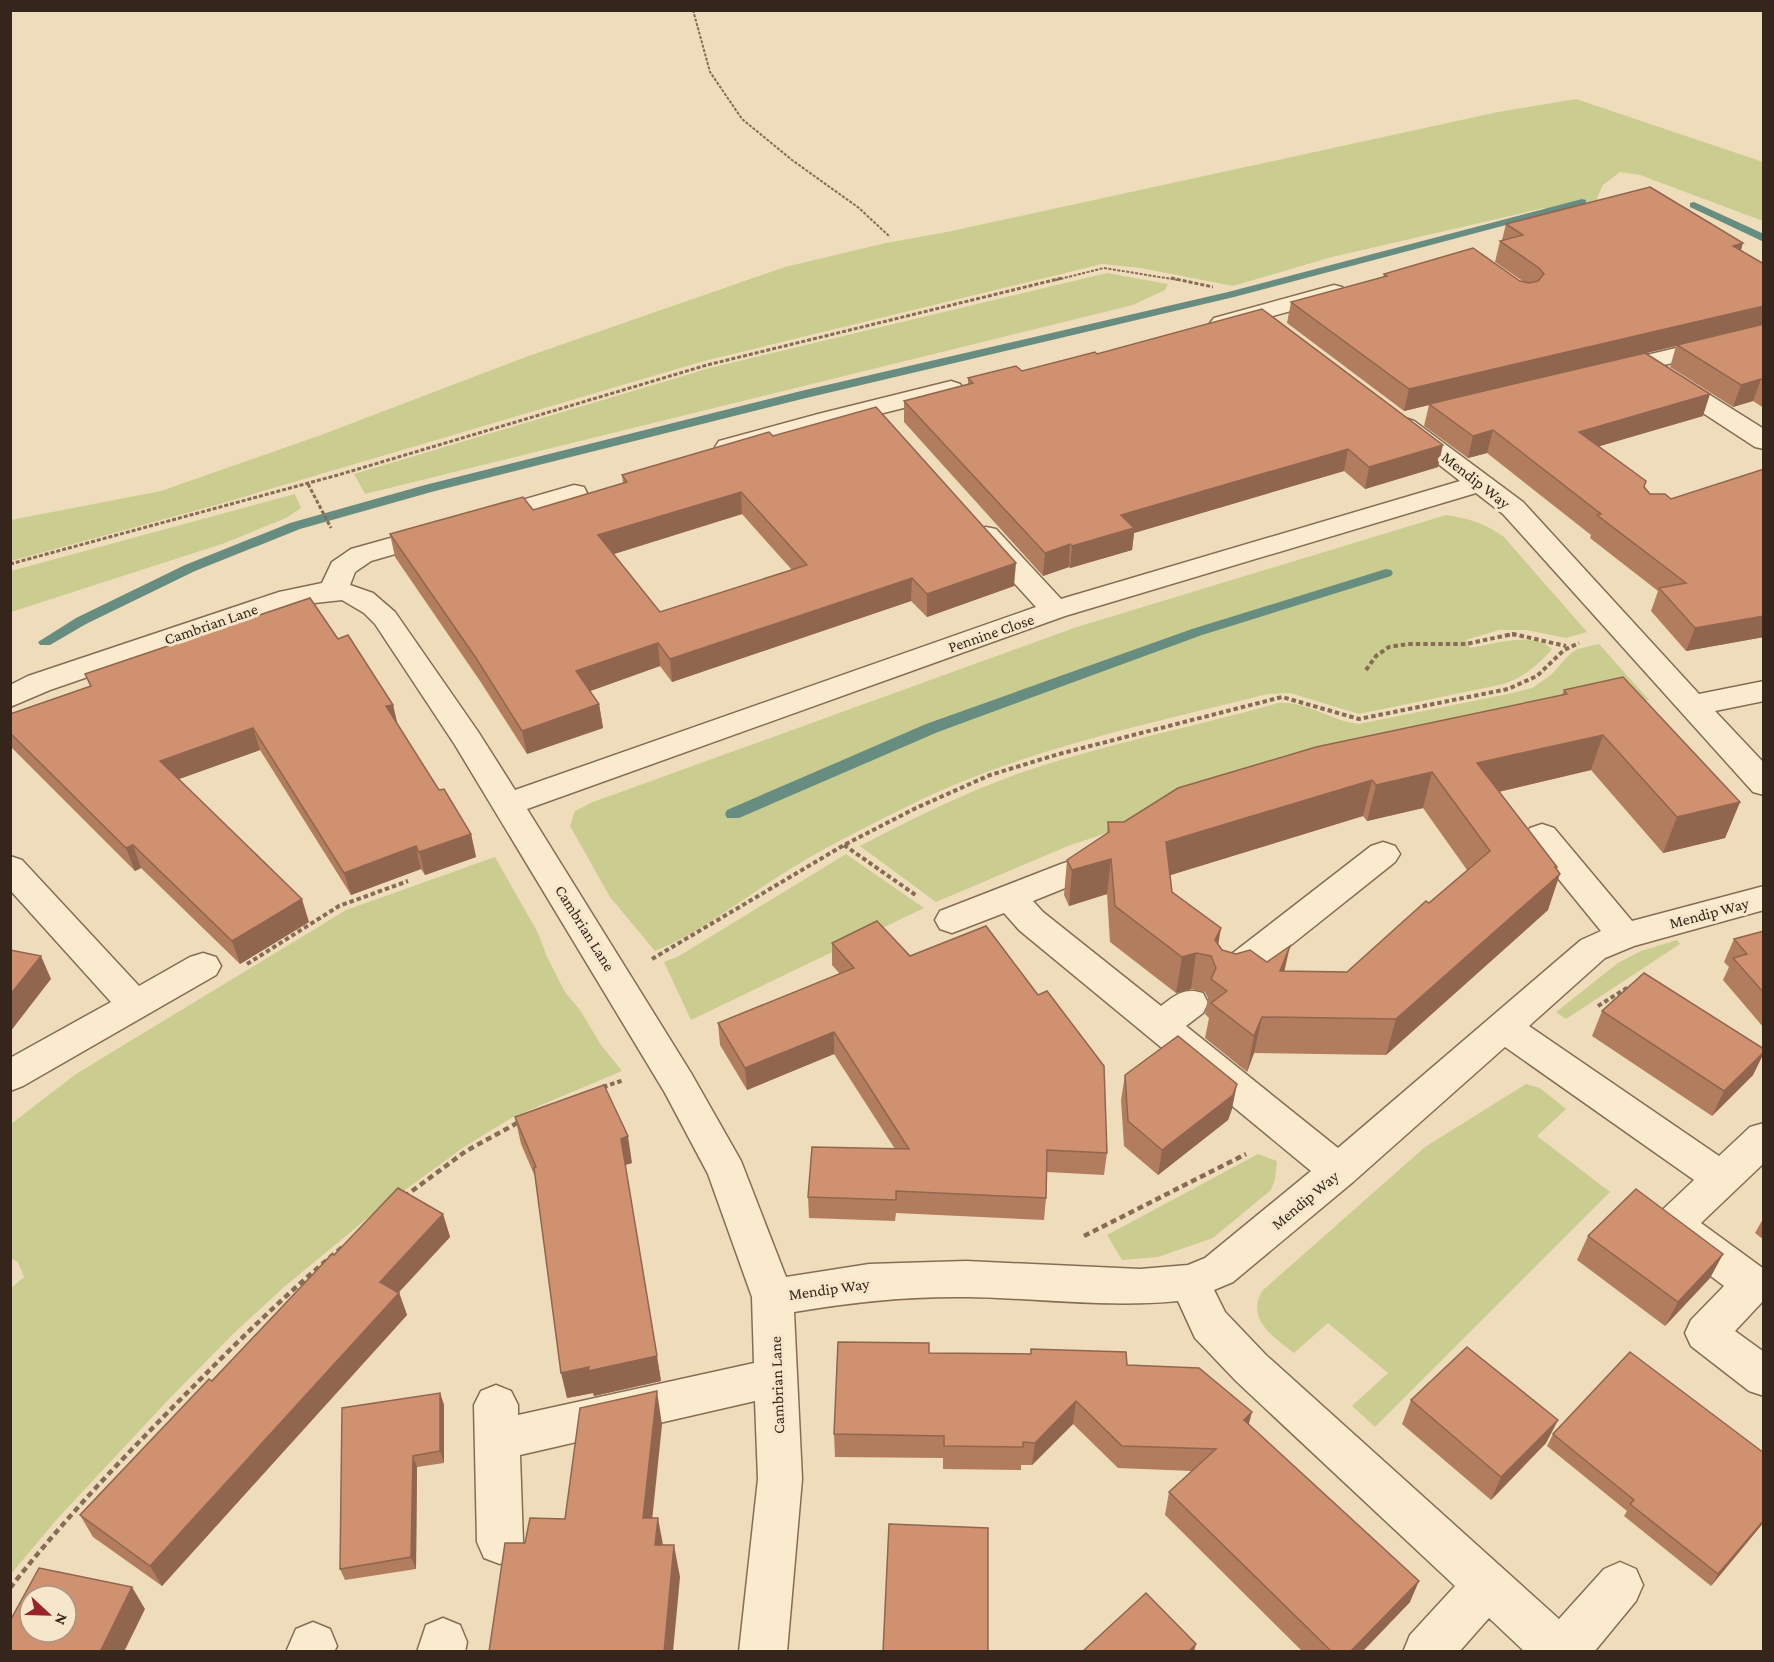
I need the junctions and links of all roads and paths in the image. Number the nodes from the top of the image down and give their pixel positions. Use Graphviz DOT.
graph roads {
  1 [pos="693,10"];
  2 [pos="890,237"];
  3 [pos="1352,287"];
  4 [pos="1221,288"];
  5 [pos="1256,314"];
  6 [pos="1210,326"];
  7 [pos="1283,334"];
  8 [pos="1764,334"];
  9 [pos="1643,363"];
  10 [pos="1587,376"];
  11 [pos="977,383"];
  12 [pos="1426,415"];
  13 [pos="1764,441"];
  14 [pos="710,453"];
  15 [pos="1481,483"];
  16 [pos="308,484"];
  17 [pos="574,494"];
  18 [pos="973,520"];
  19 [pos="329,524"];
  20 [pos="10,564"];
  21 [pos="333,592"];
  22 [pos="1055,610"];
  23 [pos="1586,641"];
  24 [pos="1566,646"];
  25 [pos="1366,670"];
  26 [pos="1764,691"];
  27 [pos="10,697"];
  28 [pos="1693,705"];
  29 [pos="1764,784"];
  30 [pos="508,804"];
  31 [pos="1542,836"];
  32 [pos="844,845"];
  33 [pos="1383,854"];
  34 [pos="10,868"];
  35 [pos="1073,872"];
  36 [pos="408,881"];
  37 [pos="1010,897"];
  38 [pos="1764,898"];
  39 [pos="952,920"];
  40 [pos="1624,936"];
  41 [pos="646,962"];
  42 [pos="203,966"];
  43 [pos="1229,975"];
  44 [pos="1635,983"];
  45 [pos="1190,1003"];
  46 [pos="135,1005"];
  47 [pos="1596,1008"];
  48 [pos="1160,1026"];
  49 [pos="1503,1027"];
  50 [pos="667,1065"];
  51 [pos="10,1076"];
  52 [pos="598,1089"];
  53 [pos="527,1118"];
  54 [pos="1764,1138"];
  55 [pos="1250,1152"];
  56 [pos="1339,1170"];
  57 [pos="1722,1179"];
  58 [pos="400,1200"];
  59 [pos="1080,1238"];
  60 [pos="346,1243"];
  61 [pos="1190,1282"];
  62 [pos="773,1297"];
  63 [pos="776,1377"];
  64 [pos="1764,1377"];
  65 [pos="500,1542"];
  66 [pos="1487,1585"];
  67 [pos="1620,1585"];
  68 [pos="10,1588"];
  69 [pos="763,1652"];
  70 [pos="1427,1652"];
  71 [pos="1561,1652"];
  1 -- 2 [label="path"];
  3 -- 5 [label="street"];
  4 -- 16 [label="path"];
  5 -- 6 [label="street"];
  5 -- 7 [label="street"];
  8 -- 9 [label="street"];
  9 -- 10 [label="street"];
  9 -- 13 [label="street"];
  11 -- 14 [label="street"];
  12 -- 15 [label="street, Mendip Way"];
  15 -- 22 [label="street, Pennine Close"];
  15 -- 28 [label="street, Mendip Way"];
  16 -- 19 [label="path"];
  16 -- 20 [label="path"];
  17 -- 21 [label="street"];
  18 -- 22 [label="street"];
  21 -- 27 [label="street, Cambrian Lane"];
  21 -- 30 [label="street, Cambrian Lane"];
  22 -- 30 [label="street, Pennine Close"];
  23 -- 24 [label="path"];
  24 -- 25 [label="path"];
  24 -- 32 [label="path"];
  26 -- 28 [label="street"];
  28 -- 29 [label="street, Mendip Way"];
  30 -- 50 [label="street, Cambrian Lane"];
  31 -- 40 [label="street"];
  32 -- 39 [label="path"];
  32 -- 41 [label="path"];
  33 -- 43 [label="street"];
  34 -- 46 [label="street"];
  35 -- 37 [label="street"];
  36 -- 42 [label="path"];
  37 -- 39 [label="street"];
  37 -- 48 [label="street"];
  38 -- 40 [label="street, Mendip Way"];
  40 -- 49 [label="street, Mendip Way"];
  42 -- 46 [label="street"];
  44 -- 47 [label="path"];
  45 -- 48 [label="street"];
  46 -- 51 [label="street"];
  48 -- 56 [label="street"];
  49 -- 56 [label="street, Mendip Way"];
  49 -- 57 [label="street"];
  50 -- 52 [label="path"];
  50 -- 62 [label="street, Cambrian Lane"];
  53 -- 58 [label="path"];
  54 -- 57 [label="street"];
  55 -- 59 [label="path"];
  56 -- 61 [label="street, Mendip Way"];
  57 -- 64 [label="street"];
  60 -- 68 [label="path"];
  61 -- 62 [label="street, Mendip Way"];
  61 -- 66 [label="street"];
  62 -- 63 [label="street, Cambrian Lane"];
  63 -- 65 [label="street"];
  63 -- 69 [label="street, Cambrian Lane"];
  66 -- 70 [label="street"];
  66 -- 71 [label="street"];
  67 -- 71 [label="street"];
}
